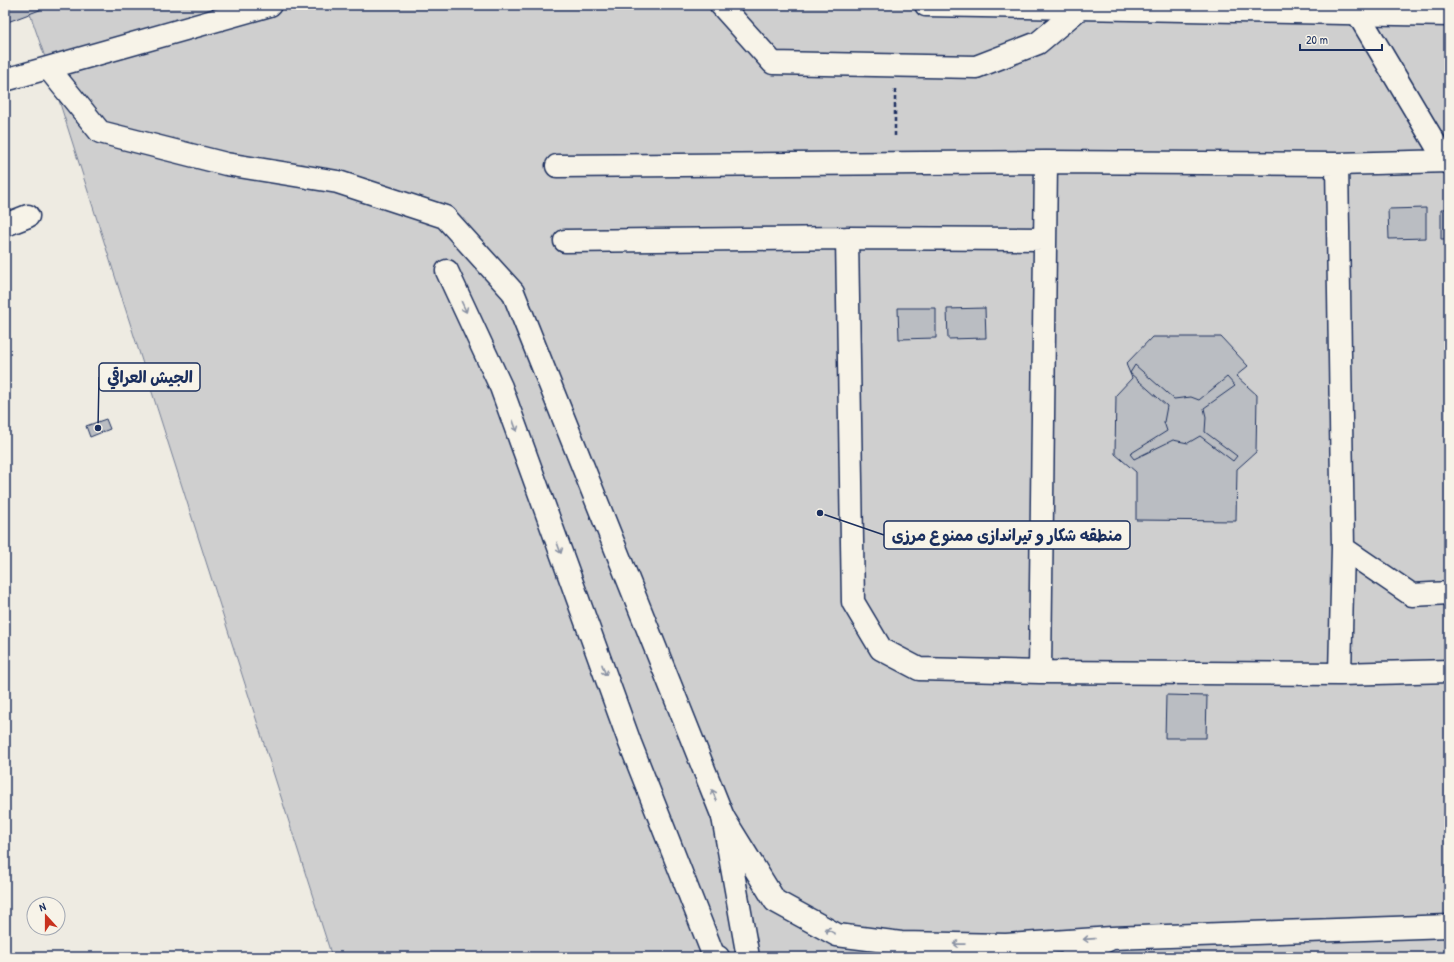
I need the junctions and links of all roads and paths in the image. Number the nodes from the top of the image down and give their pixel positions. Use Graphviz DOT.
graph roads {
  1 [pos="10,5"];
  2 [pos="270,5"];
  3 [pos="721,5"];
  4 [pos="926,5"];
  5 [pos="5,7"];
  6 [pos="1080,8"];
  7 [pos="1358,14"];
  8 [pos="1449,15"];
  9 [pos="895,65"];
  10 [pos="49,68"];
  11 [pos="5,80"];
  12 [pos="1046,162"];
  13 [pos="1448,162"];
  14 [pos="895,163"];
  15 [pos="1337,164"];
  16 [pos="557,166"];
  17 [pos="28,216"];
  18 [pos="5,225"];
  19 [pos="847,238"];
  20 [pos="1045,239"];
  21 [pos="565,241"];
  22 [pos="447,271"];
  23 [pos="1343,548"];
  24 [pos="1449,593"];
  25 [pos="1449,671"];
  26 [pos="1040,672"];
  27 [pos="1340,674"];
  28 [pos="723,817"];
  29 [pos="1449,926"];
  30 [pos="1112,938"];
  31 [pos="715,956"];
  32 [pos="748,957"];
  33 [pos="1072,957"];
  1 -- 5 [label="path"];
  2 -- 10 [label="main road"];
  3 -- 9 [label="main road"];
  4 -- 6 [label="main road"];
  6 -- 7 [label="main road"];
  6 -- 9 [label="main road"];
  7 -- 8 [label="main road"];
  7 -- 13 [label="main road"];
  9 -- 14 [label="path"];
  10 -- 11 [label="main road"];
  28 -- 10 [label="main road, one-way"];
  12 -- 14 [label="main road"];
  12 -- 15 [label="main road"];
  12 -- 20 [label="main road"];
  13 -- 15 [label="main road"];
  14 -- 16 [label="main road"];
  15 -- 23 [label="main road"];
  17 -- 18 [label="main road"];
  19 -- 20 [label="main road"];
  19 -- 21 [label="main road"];
  19 -- 26 [label="main road"];
  20 -- 26 [label="main road"];
  22 -- 31 [label="main road, one-way"];
  23 -- 24 [label="main road"];
  23 -- 27 [label="main road"];
  25 -- 27 [label="main road"];
  26 -- 27 [label="main road"];
  30 -- 28 [label="main road, one-way"];
  28 -- 32 [label="main road"];
  29 -- 30 [label="main road"];
  30 -- 33 [label="main road"];
}
